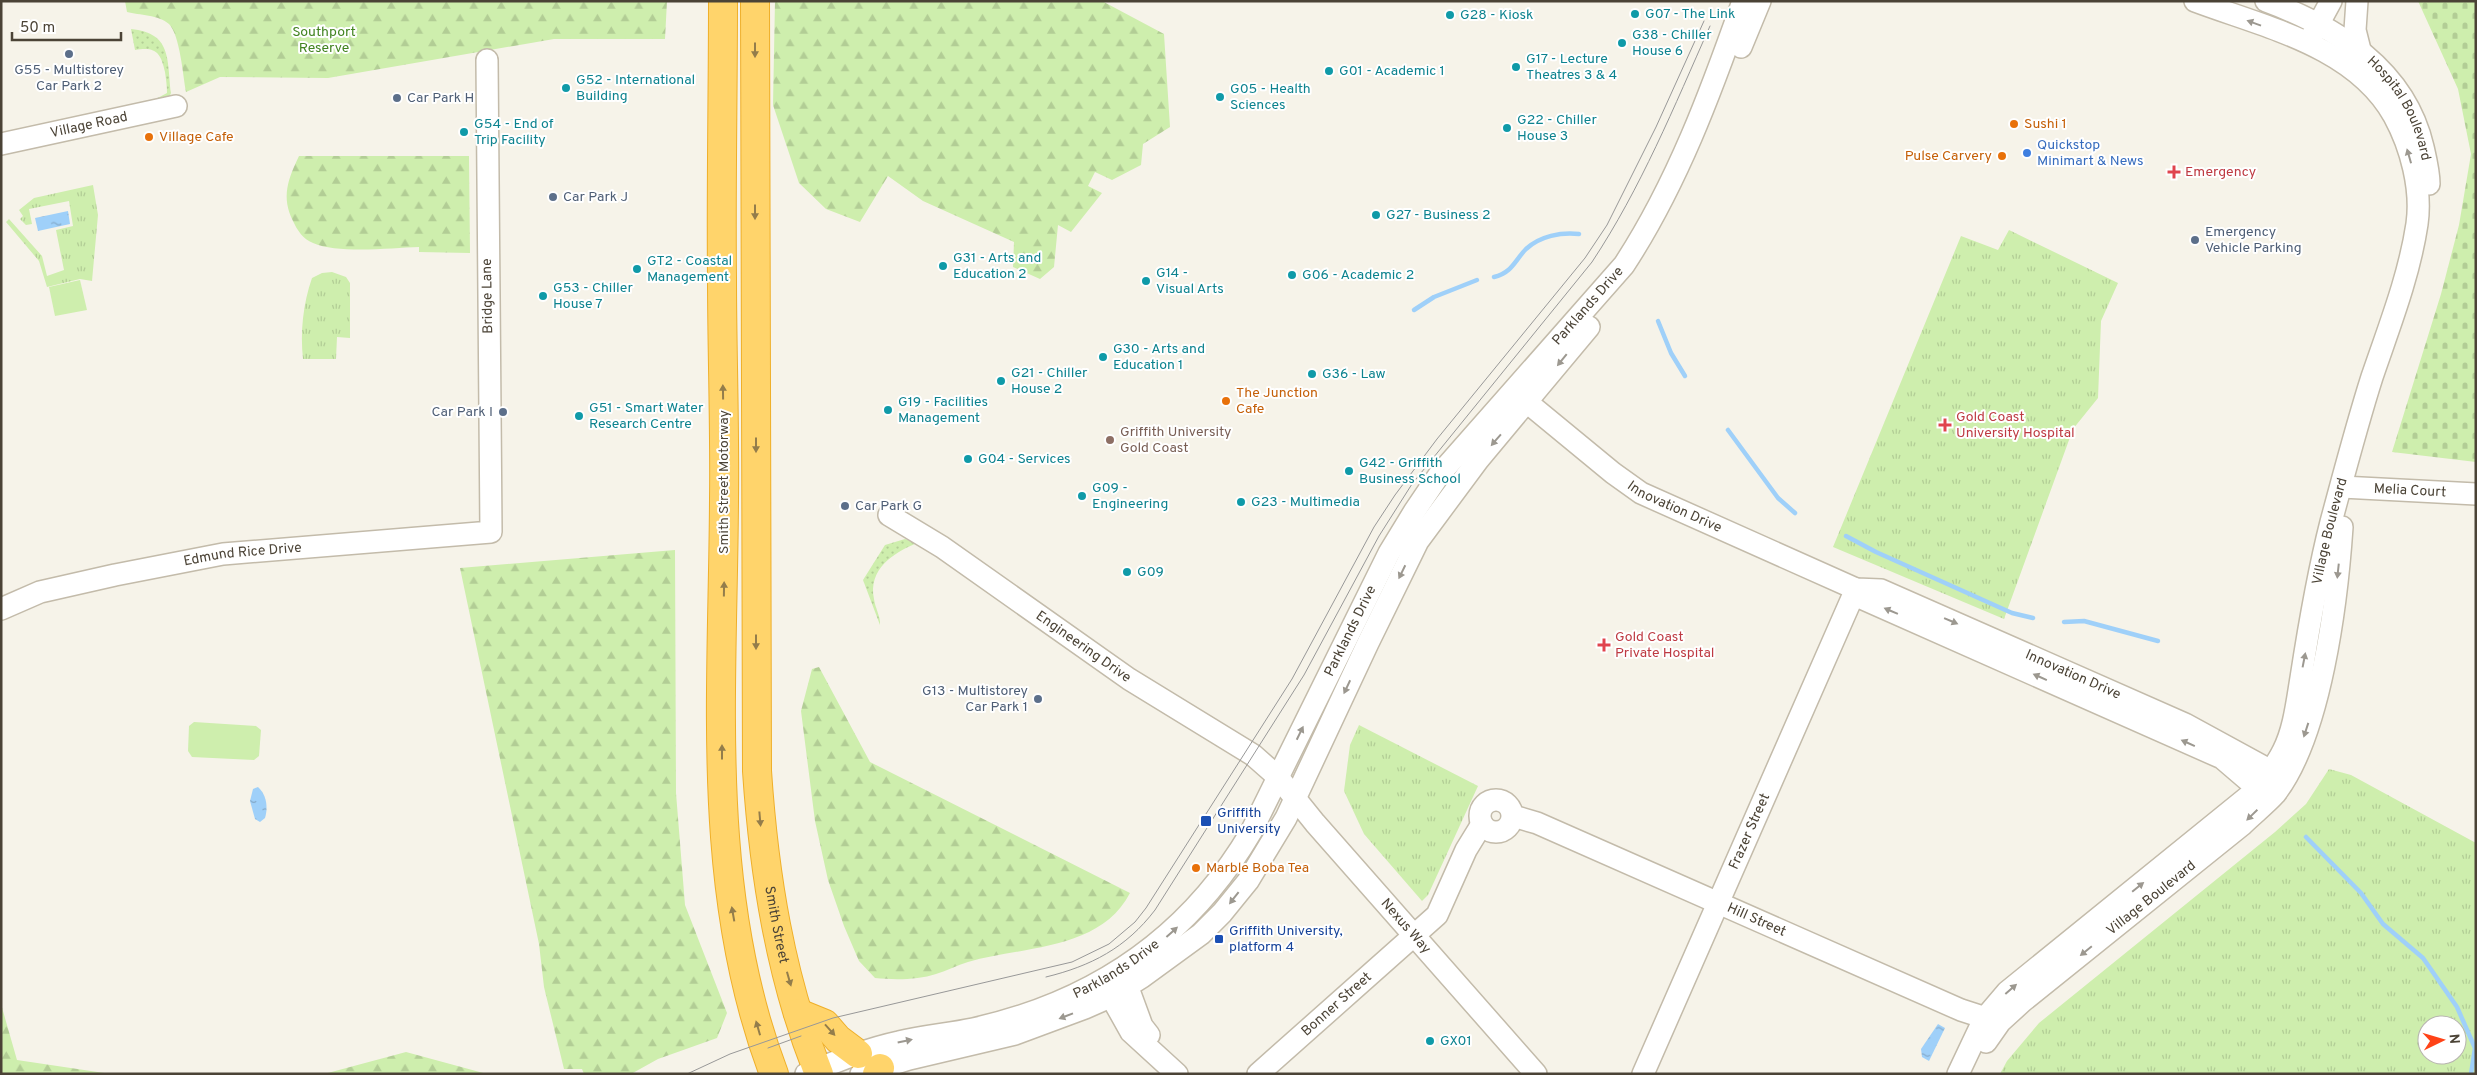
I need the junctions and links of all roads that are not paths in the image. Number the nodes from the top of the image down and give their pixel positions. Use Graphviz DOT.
graph roads {
  1 [pos="723,1"];
  2 [pos="755,1"];
  3 [pos="1743,1"];
  4 [pos="1760,1"];
  5 [pos="2195,1"];
  6 [pos="2266,1"];
  7 [pos="2331,1"];
  8 [pos="2357,1"];
  9 [pos="2303,7"];
  10 [pos="2320,24"];
  11 [pos="2287,35"];
  12 [pos="2308,43"];
  13 [pos="2360,50"];
  14 [pos="487,60"];
  15 [pos="176,106"];
  16 [pos="1,144"];
  17 [pos="2407,272"];
  18 [pos="1520,397"];
  19 [pos="2342,487"];
  20 [pos="2476,494"];
  21 [pos="889,516"];
  22 [pos="490,532"];
  23 [pos="1856,589"];
  24 [pos="1,609"];
  25 [pos="1278,777"];
  26 [pos="2272,782"];
  27 [pos="1295,796"];
  28 [pos="1718,903"];
  29 [pos="1415,936"];
  30 [pos="1116,984"];
  31 [pos="798,1013"];
  32 [pos="1992,1021"];
  33 [pos="869,1067"];
  34 [pos="1174,1071"];
  35 [pos="814,1072"];
  36 [pos="774,1074"];
  37 [pos="1258,1074"];
  38 [pos="1536,1074"];
  39 [pos="1643,1074"];
  40 [pos="1958,1074"];
  41 [pos="1970,1074"];
  36 -- 1 [label="highway, Smith Street Motorway, one-way"];
  2 -- 31 [label="highway, Smith Street, one-way"];
  3 -- 18 [label="street, Parklands Drive"];
  4 -- 18 [label="street, Parklands Drive, one-way"];
  11 -- 5 [label="street, Hospital Boulevard, one-way"];
  6 -- 9 [label="street, Hospital Boulevard"];
  7 -- 10 [label="street"];
  8 -- 13 [label="street"];
  9 -- 10 [label="street, Hospital Boulevard"];
  9 -- 11 [label="street"];
  10 -- 12 [label="street"];
  10 -- 13 [label="street, Hospital Boulevard"];
  11 -- 12 [label="street, Hospital Boulevard"];
  17 -- 12 [label="street, Hospital Boulevard, one-way"];
  13 -- 17 [label="street, Hospital Boulevard"];
  14 -- 22 [label="street, Bridge Lane"];
  15 -- 16 [label="street, Village Road"];
  17 -- 19 [label="street, Hospital Boulevard"];
  18 -- 23 [label="street, Innovation Drive"];
  25 -- 18 [label="street, Parklands Drive, one-way"];
  18 -- 27 [label="street, Parklands Drive, one-way"];
  19 -- 20 [label="street, Melia Court"];
  19 -- 26 [label="street, Village Boulevard"];
  21 -- 25 [label="street, Engineering Drive"];
  22 -- 24 [label="street, Edmund Rice Drive"];
  23 -- 26 [label="street, Innovation Drive"];
  23 -- 28 [label="street, Frazer Street"];
  25 -- 27 [label="street, Nexus Way"];
  30 -- 25 [label="street, Parklands Drive, one-way"];
  26 -- 32 [label="street, Village Boulevard"];
  27 -- 29 [label="street, Nexus Way"];
  27 -- 30 [label="street, Parklands Drive, one-way"];
  28 -- 29 [label="street, Hill Street"];
  28 -- 32 [label="street, Hill Street"];
  28 -- 39 [label="street, Frazer Street"];
  29 -- 37 [label="street, Bonner Street"];
  29 -- 38 [label="street, Nexus Way"];
  30 -- 33 [label="street, Parklands Drive"];
  30 -- 34 [label="street"];
  31 -- 33 [label="highway, one-way"];
  31 -- 35 [label="highway, Smith Street"];
  32 -- 40 [label="street, Village Boulevard"];
  32 -- 41 [label="street, Village Boulevard"];
  33 -- 35 [label="street, Parklands Drive"];
}
